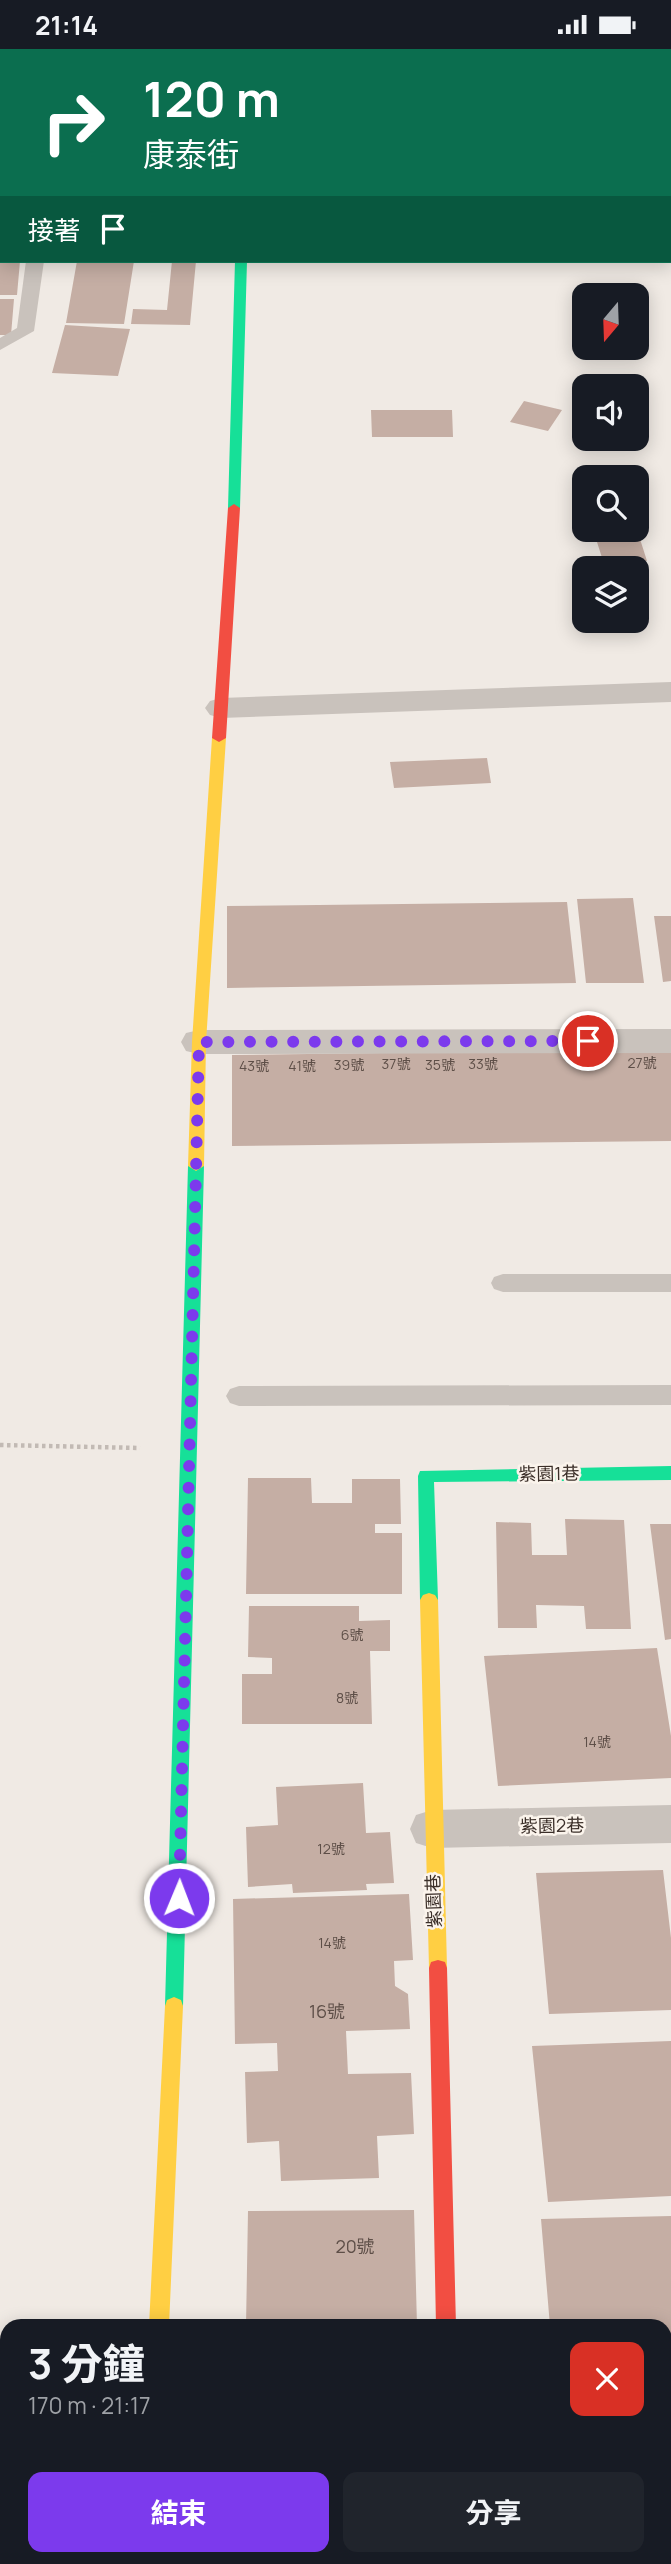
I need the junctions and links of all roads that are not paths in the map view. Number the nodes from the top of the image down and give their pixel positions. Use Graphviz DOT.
graph roads {
  1 [pos="35,263"];
  2 [pos="241,263"];
  3 [pos="0,345"];
  4 [pos="671,692"];
  5 [pos="221,708"];
  6 [pos="671,1041"];
  7 [pos="199,1042"];
  8 [pos="503,1283"];
  9 [pos="671,1283"];
  10 [pos="671,1395"];
  11 [pos="239,1396"];
  12 [pos="671,1473"];
  13 [pos="426,1476"];
  14 [pos="671,1824"];
  15 [pos="432,1829"];
  16 [pos="159,2319"];
  17 [pos="446,2319"];
  1 -- 3 [label="lane"];
  2 -- 5 [label="street"];
  4 -- 5 [label="street"];
  5 -- 7 [label="street"];
  6 -- 7 [label="street"];
  7 -- 16 [label="street"];
  8 -- 9 [label="lane"];
  10 -- 11 [label="lane"];
  12 -- 13 [label="street, 紫園1巷"];
  13 -- 15 [label="street, 紫園巷"];
  14 -- 15 [label="street, 紫園2巷"];
  15 -- 17 [label="street, 紫園巷"];
}
